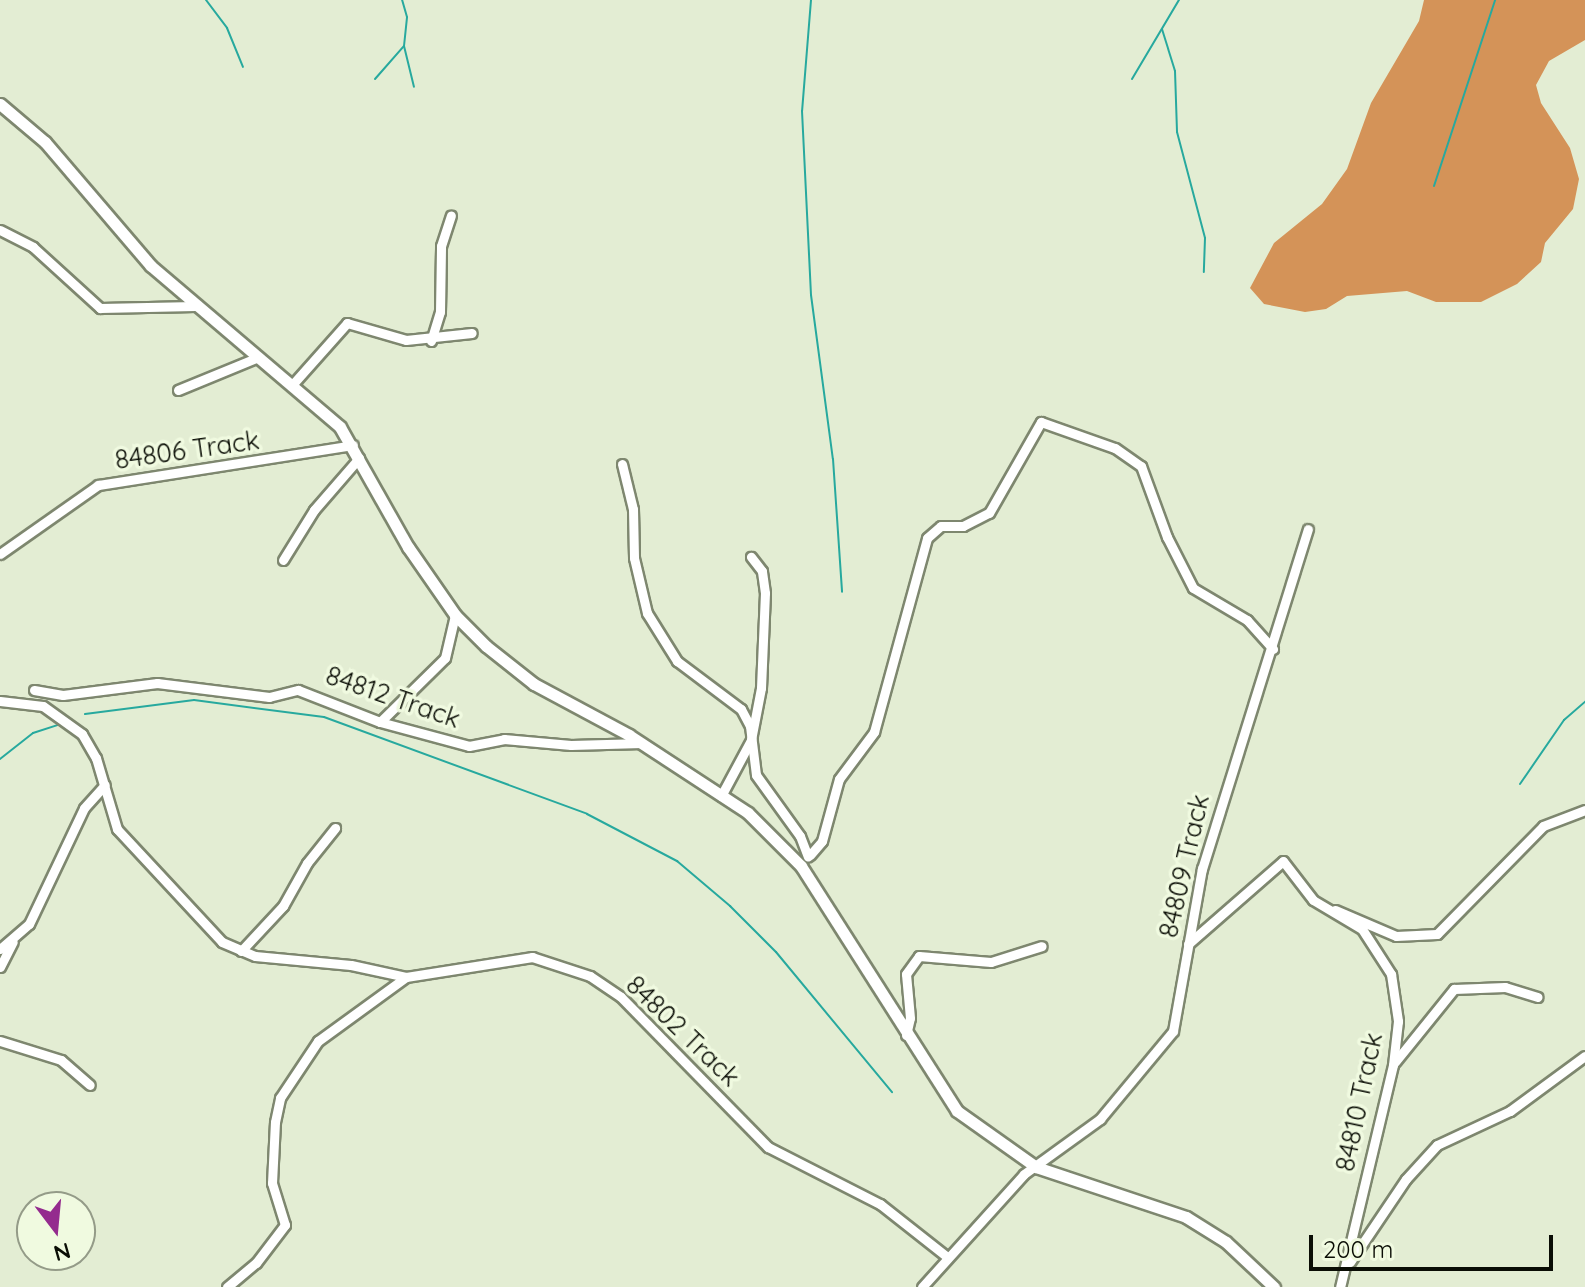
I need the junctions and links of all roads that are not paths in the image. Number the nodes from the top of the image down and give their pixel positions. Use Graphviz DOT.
graph roads {
  1 [pos="0,104"];
  2 [pos="451,216"];
  3 [pos="0,230"];
  4 [pos="195,306"];
  5 [pos="472,333"];
  6 [pos="431,341"];
  7 [pos="256,358"];
  8 [pos="292,385"];
  9 [pos="178,390"];
  10 [pos="353,445"];
  11 [pos="359,458"];
  12 [pos="622,464"];
  13 [pos="1308,529"];
  14 [pos="0,554"];
  15 [pos="751,557"];
  16 [pos="283,560"];
  17 [pos="455,615"];
  18 [pos="1273,649"];
  19 [pos="34,690"];
  20 [pos="0,701"];
  21 [pos="380,722"];
  22 [pos="751,740"];
  23 [pos="642,743"];
  24 [pos="105,785"];
  25 [pos="721,796"];
  26 [pos="1585,810"];
  27 [pos="335,828"];
  28 [pos="810,855"];
  29 [pos="801,866"];
  30 [pos="1331,910"];
  31 [pos="15,939"];
  32 [pos="1042,946"];
  33 [pos="1186,946"];
  34 [pos="0,949"];
  35 [pos="241,951"];
  36 [pos="0,967"];
  37 [pos="377,972"];
  38 [pos="406,977"];
  39 [pos="1538,997"];
  40 [pos="374,998"];
  41 [pos="906,1035"];
  42 [pos="0,1041"];
  43 [pos="1585,1056"];
  44 [pos="1393,1065"];
  45 [pos="90,1085"];
  46 [pos="1036,1167"];
  47 [pos="946,1256"];
  48 [pos="1346,1268"];
  49 [pos="227,1287"];
  50 [pos="922,1287"];
  51 [pos="1274,1287"];
  52 [pos="1340,1287"];
  1 -- 4 [label="street"];
  2 -- 6 [label="street"];
  3 -- 4 [label="street"];
  4 -- 7 [label="street"];
  5 -- 6 [label="street"];
  6 -- 8 [label="street"];
  7 -- 8 [label="street"];
  7 -- 9 [label="street"];
  8 -- 10 [label="street"];
  10 -- 11 [label="street"];
  10 -- 14 [label="street, 84806 Track"];
  11 -- 16 [label="street"];
  11 -- 17 [label="street"];
  12 -- 22 [label="street"];
  13 -- 18 [label="street, 84809 Track"];
  15 -- 22 [label="street"];
  17 -- 21 [label="street"];
  17 -- 23 [label="street"];
  18 -- 28 [label="street"];
  18 -- 33 [label="street, 84809 Track"];
  19 -- 21 [label="street, 84812 Track"];
  20 -- 24 [label="street"];
  21 -- 23 [label="street, 84812 Track"];
  22 -- 25 [label="street"];
  22 -- 28 [label="street"];
  23 -- 25 [label="street"];
  24 -- 31 [label="street"];
  24 -- 35 [label="street"];
  25 -- 29 [label="street"];
  26 -- 30 [label="street"];
  27 -- 35 [label="street"];
  28 -- 29 [label="street"];
  29 -- 41 [label="street"];
  30 -- 33 [label="street, 84810 Track"];
  30 -- 44 [label="street, 84810 Track"];
  31 -- 34 [label="street"];
  31 -- 36 [label="street"];
  32 -- 41 [label="street"];
  33 -- 46 [label="street, 84809 Track"];
  35 -- 37 [label="street"];
  37 -- 38 [label="street"];
  37 -- 40 [label="street"];
  38 -- 40 [label="street, 84802 Track"];
  38 -- 47 [label="street, 84802 Track"];
  39 -- 44 [label="street"];
  40 -- 49 [label="street, 84802 Track"];
  41 -- 46 [label="street"];
  42 -- 45 [label="street"];
  43 -- 48 [label="street"];
  44 -- 48 [label="street, 84810 Track"];
  46 -- 47 [label="street, 84809 Track"];
  46 -- 51 [label="street"];
  47 -- 50 [label="street, 84809 Track"];
  48 -- 52 [label="street, 84810 Track"];
}
